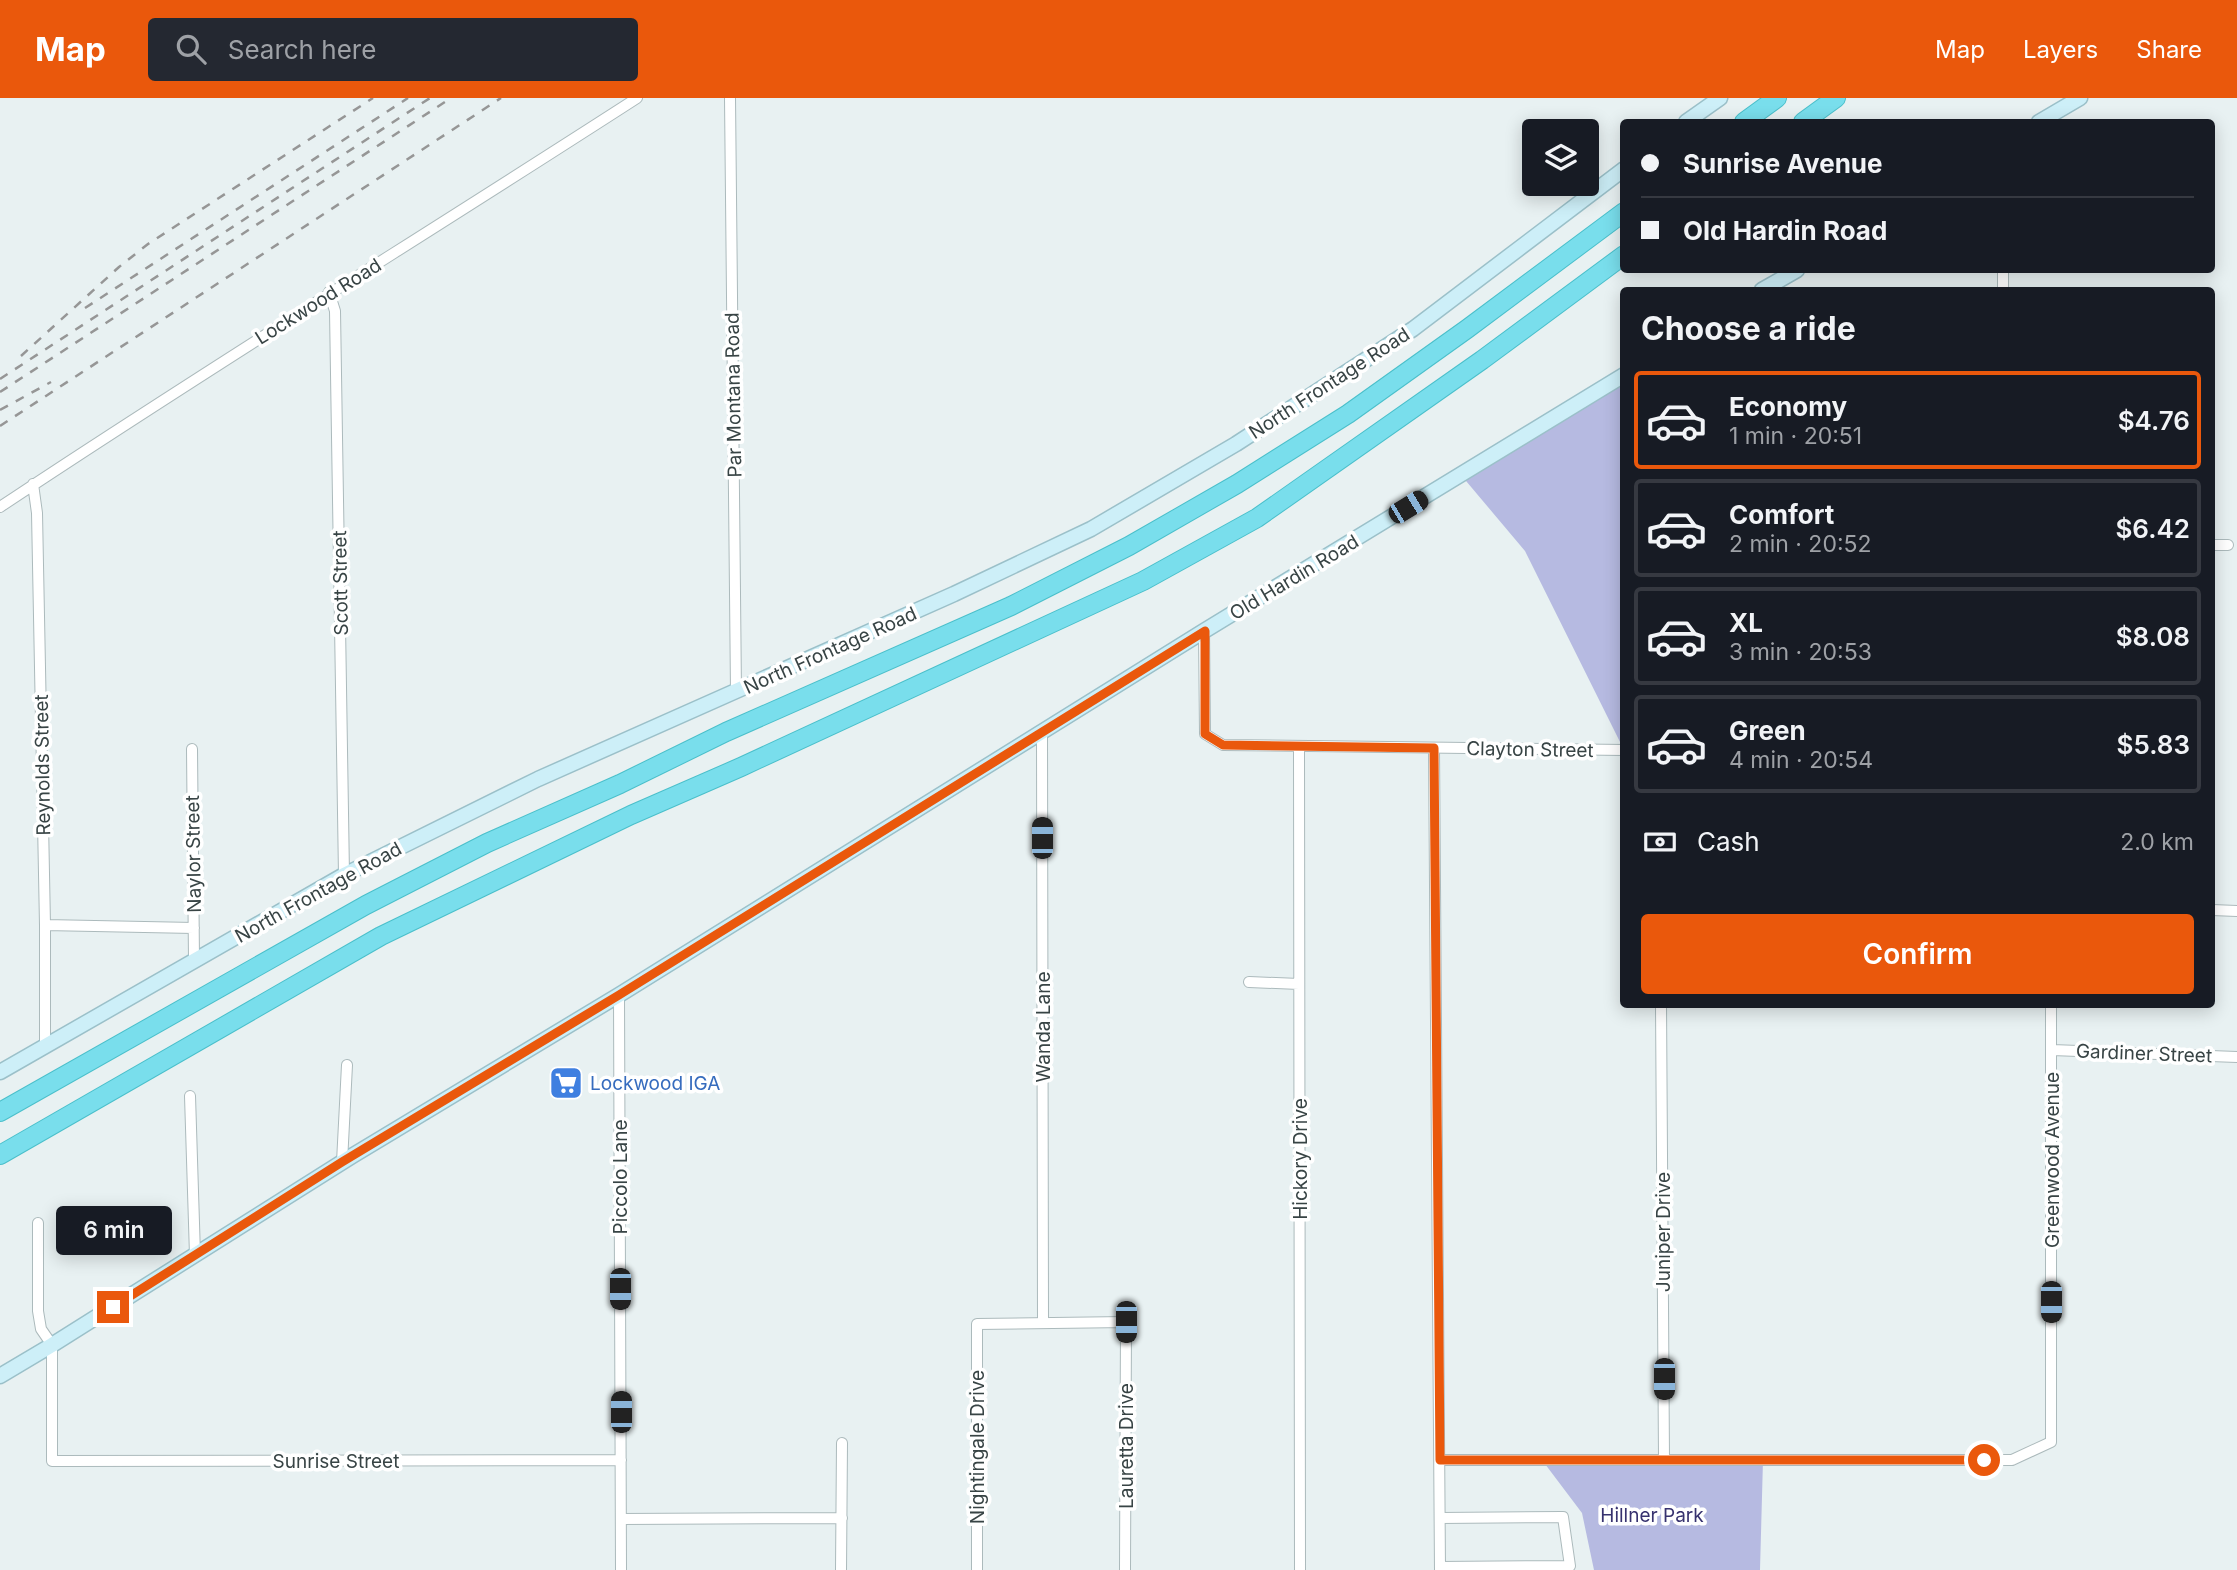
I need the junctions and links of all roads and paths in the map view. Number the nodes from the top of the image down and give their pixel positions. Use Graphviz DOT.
graph roads {
  1 [pos="637,98"];
  2 [pos="730,98"];
  3 [pos="1720,98"];
  4 [pos="1777,98"];
  5 [pos="1836,98"];
  6 [pos="2080,98"];
  7 [pos="1690,119"];
  8 [pos="1748,119"];
  9 [pos="1807,119"];
  10 [pos="2044,119"];
  11 [pos="1620,172"];
  12 [pos="1620,215"];
  13 [pos="1620,258"];
  14 [pos="1792,273"];
  15 [pos="1768,287"];
  16 [pos="329,292"];
  17 [pos="1620,377"];
  18 [pos="33,484"];
  19 [pos="0,507"];
  20 [pos="2215,545"];
  21 [pos="2228,545"];
  22 [pos="1205,631"];
  23 [pos="736,692"];
  24 [pos="1042,731"];
  25 [pos="1299,747"];
  26 [pos="192,748"];
  27 [pos="1434,748"];
  28 [pos="1620,750"];
  29 [pos="344,875"];
  30 [pos="2215,910"];
  31 [pos="2237,911"];
  32 [pos="45,925"];
  33 [pos="194,928"];
  34 [pos="194,960"];
  35 [pos="1249,982"];
  36 [pos="1299,984"];
  37 [pos="619,995"];
  38 [pos="1661,1008"];
  39 [pos="2052,1008"];
  40 [pos="45,1046"];
  41 [pos="2052,1050"];
  42 [pos="2237,1057"];
  43 [pos="346,1065"];
  44 [pos="0,1072"];
  45 [pos="190,1096"];
  46 [pos="0,1112"];
  47 [pos="0,1155"];
  48 [pos="342,1162"];
  49 [pos="38,1223"];
  50 [pos="195,1255"];
  51 [pos="1044,1322"];
  52 [pos="52,1345"];
  53 [pos="0,1376"];
  54 [pos="842,1443"];
  55 [pos="621,1460"];
  56 [pos="1440,1460"];
  57 [pos="1664,1460"];
  58 [pos="842,1518"];
  59 [pos="1440,1518"];
  60 [pos="621,1519"];
  61 [pos="1440,1568"];
  62 [pos="621,1570"];
  63 [pos="841,1570"];
  64 [pos="977,1570"];
  65 [pos="1125,1570"];
  66 [pos="1300,1570"];
  1 -- 16 [label="street, Lockwood Road"];
  2 -- 23 [label="street, Par Montana Road"];
  3 -- 7 [label="main road"];
  4 -- 8 [label="highway"];
  5 -- 9 [label="highway"];
  6 -- 10 [label="main road"];
  11 -- 23 [label="main road, North Frontage Road"];
  12 -- 46 [label="highway"];
  13 -- 47 [label="highway"];
  14 -- 15 [label="main road"];
  16 -- 18 [label="street, Lockwood Road"];
  16 -- 29 [label="street, Scott Street"];
  17 -- 22 [label="main road, Old Hardin Road"];
  18 -- 19 [label="street, Lockwood Road"];
  18 -- 32 [label="street, Reynolds Street"];
  20 -- 21 [label="street"];
  22 -- 24 [label="main road, Old Hardin Road"];
  22 -- 25 [label="street, Clayton Street"];
  23 -- 29 [label="main road, North Frontage Road"];
  24 -- 37 [label="main road, Old Hardin Road"];
  24 -- 51 [label="street, Wanda Lane"];
  25 -- 27 [label="street, Clayton Street"];
  25 -- 36 [label="street, Hickory Drive"];
  26 -- 33 [label="street, Naylor Street"];
  27 -- 28 [label="street, Clayton Street"];
  27 -- 56 [label="street"];
  29 -- 34 [label="main road, North Frontage Road"];
  30 -- 31 [label="street"];
  32 -- 33 [label="street"];
  32 -- 40 [label="street, Reynolds Street"];
  33 -- 34 [label="street, Naylor Street"];
  34 -- 40 [label="main road, North Frontage Road"];
  35 -- 36 [label="street"];
  36 -- 66 [label="street, Hickory Drive"];
  37 -- 48 [label="main road, Old Hardin Road"];
  37 -- 55 [label="street, Piccolo Lane"];
  38 -- 57 [label="street, Juniper Drive"];
  39 -- 41 [label="street, Greenwood Avenue"];
  40 -- 44 [label="main road, North Frontage Road"];
  41 -- 42 [label="street, Gardiner Street"];
  41 -- 57 [label="street, Greenwood Avenue"];
  43 -- 48 [label="street"];
  45 -- 50 [label="street"];
  48 -- 50 [label="main road, Old Hardin Road"];
  49 -- 52 [label="street"];
  50 -- 52 [label="main road, Old Hardin Road"];
  51 -- 64 [label="street, Nightingale Drive"];
  51 -- 65 [label="street, Lauretta Drive"];
  52 -- 53 [label="main road, Old Hardin Road"];
  52 -- 55 [label="street, Sunrise Street"];
  54 -- 58 [label="street"];
  55 -- 60 [label="street, Piccolo Lane"];
  56 -- 57 [label="street"];
  56 -- 59 [label="street"];
  58 -- 60 [label="street"];
  58 -- 63 [label="street"];
  59 -- 61 [label="street"];
  59 -- 61 [label="street"];
  60 -- 62 [label="street, Piccolo Lane"];
}
